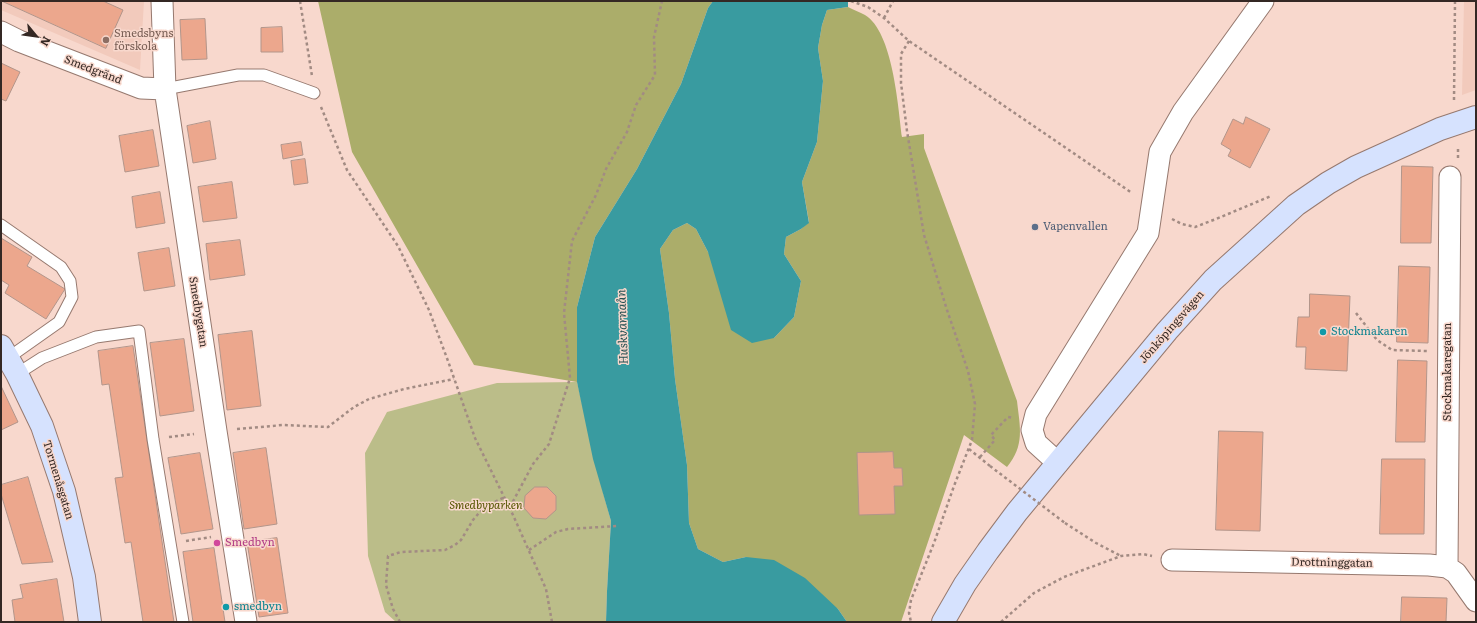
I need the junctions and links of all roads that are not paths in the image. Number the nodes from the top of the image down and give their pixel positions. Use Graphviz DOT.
graph roads {
  1 [pos="162,1"];
  2 [pos="1263,1"];
  3 [pos="1,32"];
  4 [pos="165,89"];
  5 [pos="314,93"];
  6 [pos="1476,117"];
  7 [pos="1450,177"];
  8 [pos="1,225"];
  9 [pos="9,359"];
  10 [pos="1058,463"];
  11 [pos="1172,560"];
  12 [pos="1447,567"];
  13 [pos="1476,601"];
  14 [pos="90,622"];
  15 [pos="183,622"];
  16 [pos="246,622"];
  17 [pos="943,622"];
  1 -- 4 [label="street, Smedbygatan"];
  2 -- 10 [label="street"];
  3 -- 4 [label="street, Smedgränd"];
  4 -- 5 [label="lane"];
  4 -- 16 [label="street, Smedbygatan"];
  6 -- 10 [label="street, Jönköpingsvägen"];
  7 -- 12 [label="street, Stockmakaregatan"];
  8 -- 9 [label="lane"];
  9 -- 14 [label="street, Tormenåsgatan"];
  9 -- 15 [label="lane"];
  10 -- 17 [label="street, Jönköpingsvägen"];
  11 -- 12 [label="street, Drottninggatan"];
  12 -- 13 [label="street"];
}
